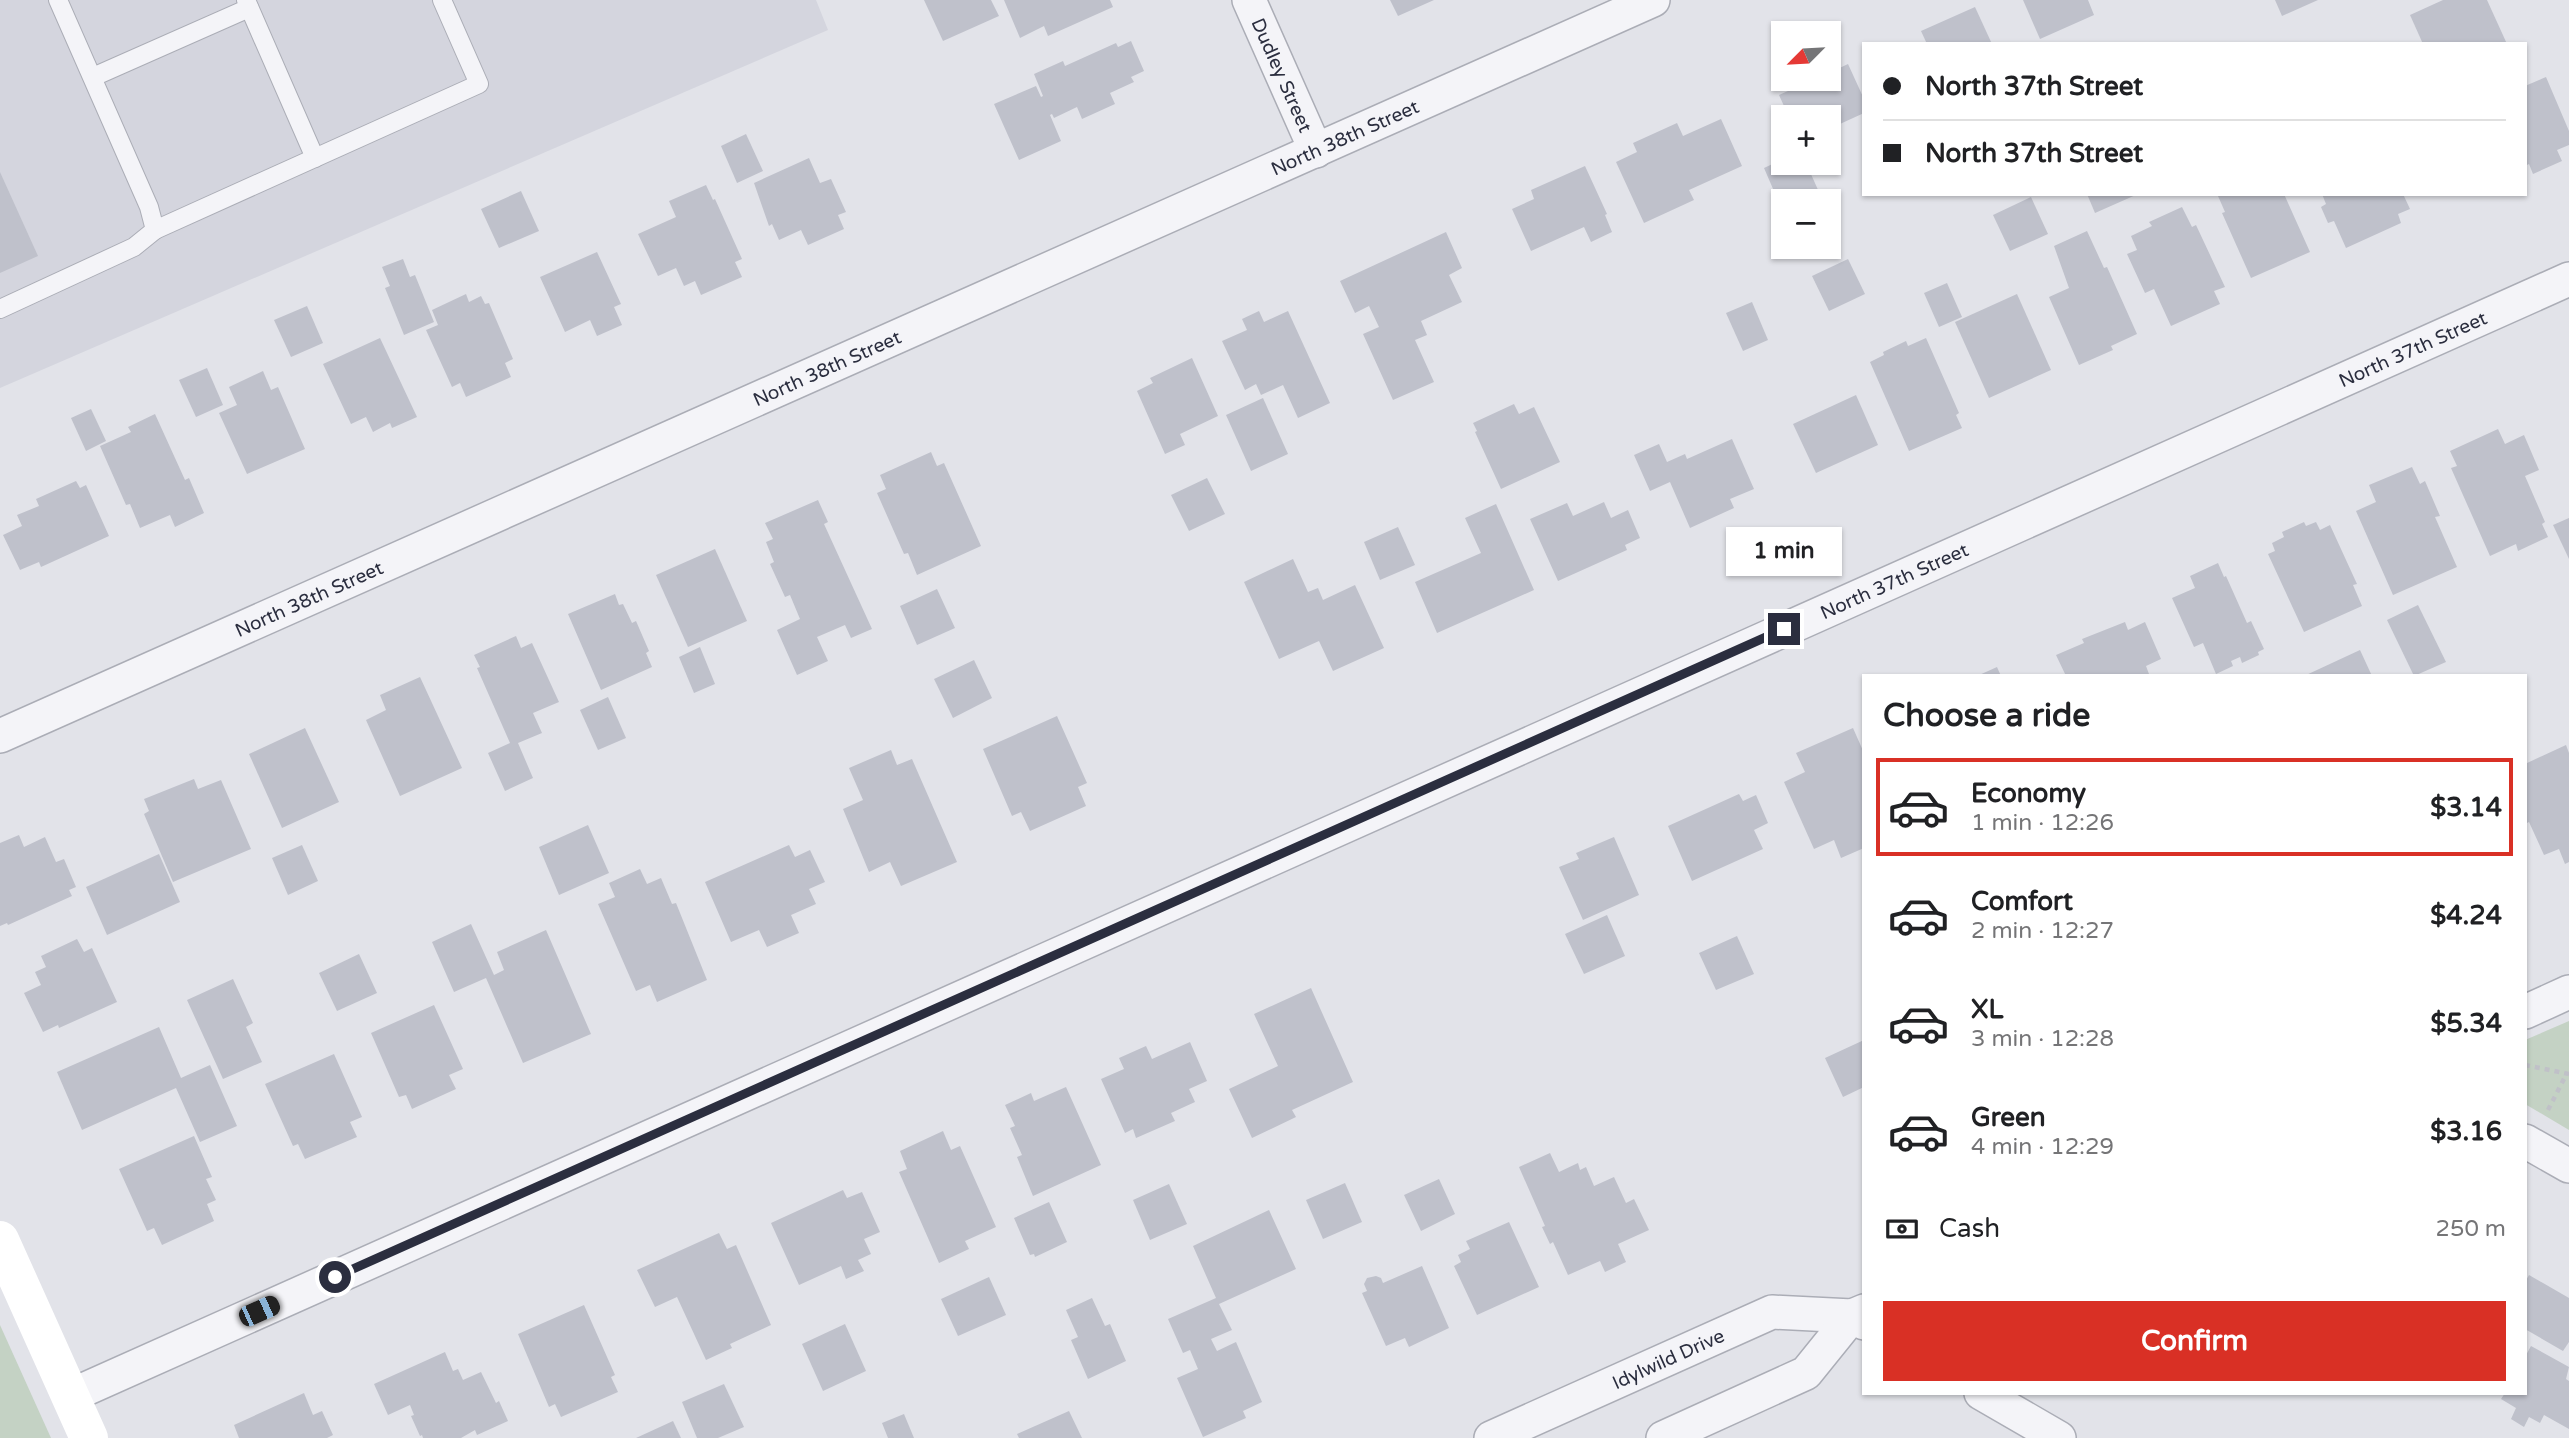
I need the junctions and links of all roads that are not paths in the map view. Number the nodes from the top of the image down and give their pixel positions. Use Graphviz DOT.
graph roads {
  1 [pos="58,0"];
  2 [pos="442,0"];
  3 [pos="1249,0"];
  4 [pos="1654,0"];
  5 [pos="248,4"];
  6 [pos="93,77"];
  7 [pos="1316,151"];
  8 [pos="315,158"];
  9 [pos="155,230"];
  10 [pos="2569,279"];
  11 [pos="0,309"];
  12 [pos="0,736"];
  13 [pos="2569,992"];
  14 [pos="2527,1011"];
  15 [pos="2534,1130"];
  16 [pos="2569,1166"];
  17 [pos="0,1240"];
  18 [pos="1860,1317"];
  19 [pos="1984,1395"];
  20 [pos="70,1396"];
  21 [pos="89,1438"];
  22 [pos="1491,1438"];
  23 [pos="1663,1438"];
  24 [pos="2059,1438"];
  1 -- 6 [label="lane"];
  2 -- 8 [label="lane"];
  3 -- 7 [label="street, Dudley Street"];
  4 -- 7 [label="street, North 38th Street"];
  5 -- 6 [label="lane"];
  5 -- 8 [label="lane"];
  6 -- 9 [label="lane"];
  7 -- 12 [label="street, North 38th Street"];
  8 -- 9 [label="lane"];
  9 -- 11 [label="lane"];
  10 -- 20 [label="street, North 37th Street"];
  13 -- 14 [label="street"];
  15 -- 16 [label="street"];
  17 -- 20 [label="main road"];
  18 -- 22 [label="street, Idylwild Drive"];
  18 -- 23 [label="street, Idylwild Drive"];
  19 -- 24 [label="street"];
  20 -- 21 [label="main road"];
}
